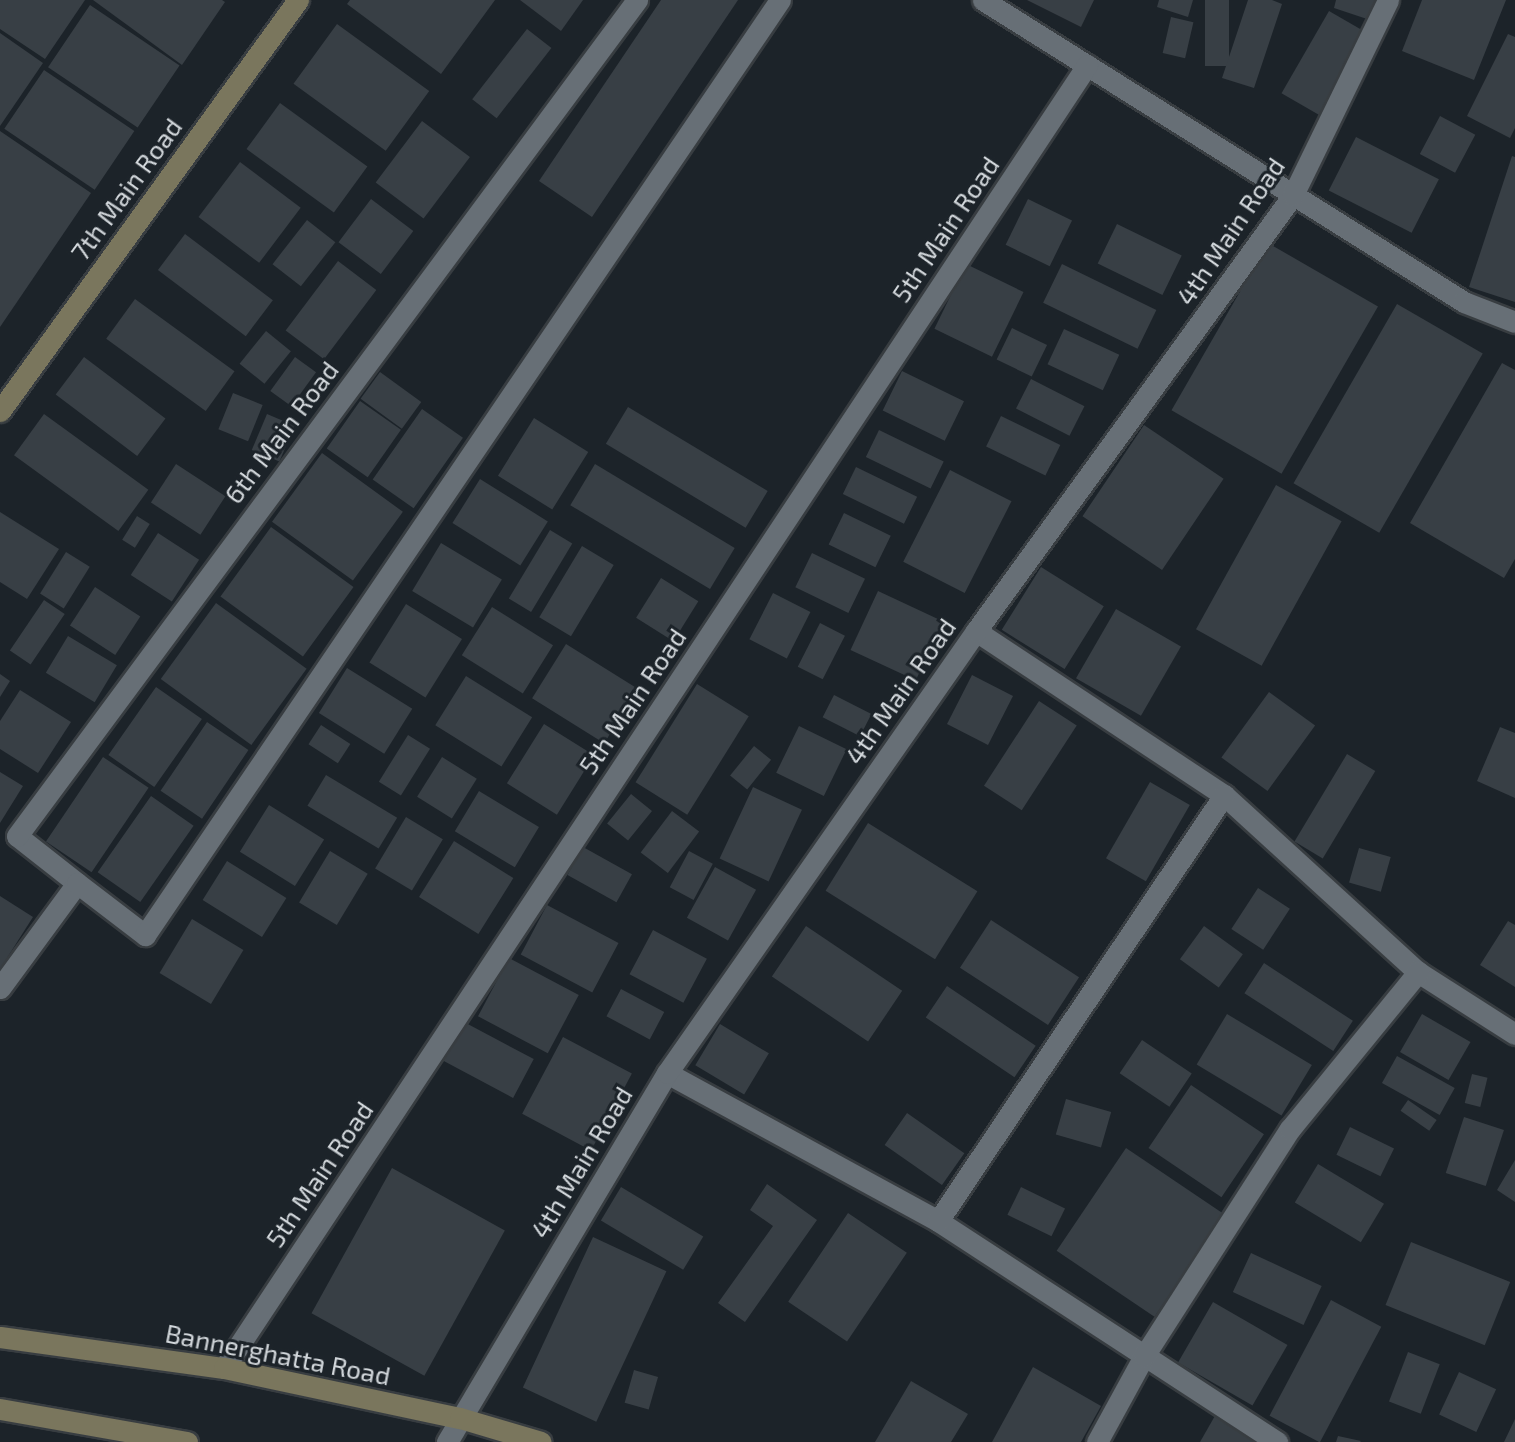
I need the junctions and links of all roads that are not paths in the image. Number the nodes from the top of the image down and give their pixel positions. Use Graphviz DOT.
graph roads {
  1 [pos="298,0"];
  2 [pos="637,0"];
  3 [pos="780,0"];
  4 [pos="983,0"];
  5 [pos="1388,0"];
  6 [pos="1087,65"];
  7 [pos="1293,195"];
  8 [pos="1515,322"];
  9 [pos="3,402"];
  10 [pos="976,631"];
  11 [pos="1224,795"];
  12 [pos="77,883"];
  13 [pos="1418,972"];
  14 [pos="0,988"];
  15 [pos="1515,1034"];
  16 [pos="667,1073"];
  17 [pos="938,1221"];
  18 [pos="0,1337"];
  19 [pos="1144,1356"];
  20 [pos="224,1368"];
  21 [pos="0,1409"];
  22 [pos="460,1418"];
  23 [pos="187,1442"];
  24 [pos="447,1442"];
  25 [pos="541,1442"];
  26 [pos="1097,1442"];
  27 [pos="1277,1442"];
  1 -- 9 [label="main road, 7th Main Road"];
  2 -- 12 [label="street, 6th Main Road"];
  3 -- 12 [label="street"];
  4 -- 6 [label="street"];
  5 -- 7 [label="street, 4th Main Road"];
  6 -- 7 [label="street"];
  6 -- 20 [label="street, 5th Main Road"];
  7 -- 8 [label="street"];
  7 -- 10 [label="street, 4th Main Road"];
  10 -- 11 [label="street"];
  10 -- 16 [label="street, 4th Main Road"];
  11 -- 13 [label="street"];
  11 -- 17 [label="street"];
  12 -- 14 [label="street"];
  13 -- 15 [label="street"];
  13 -- 19 [label="street"];
  16 -- 17 [label="street"];
  16 -- 22 [label="street, 4th Main Road"];
  17 -- 19 [label="street"];
  18 -- 20 [label="main road, Bannerghatta Road"];
  19 -- 26 [label="street"];
  19 -- 27 [label="street"];
  20 -- 22 [label="main road, Bannerghatta Road"];
  21 -- 23 [label="main road"];
  22 -- 24 [label="street, 4th Main Road"];
  22 -- 25 [label="main road, Bannerghatta Road"];
}
